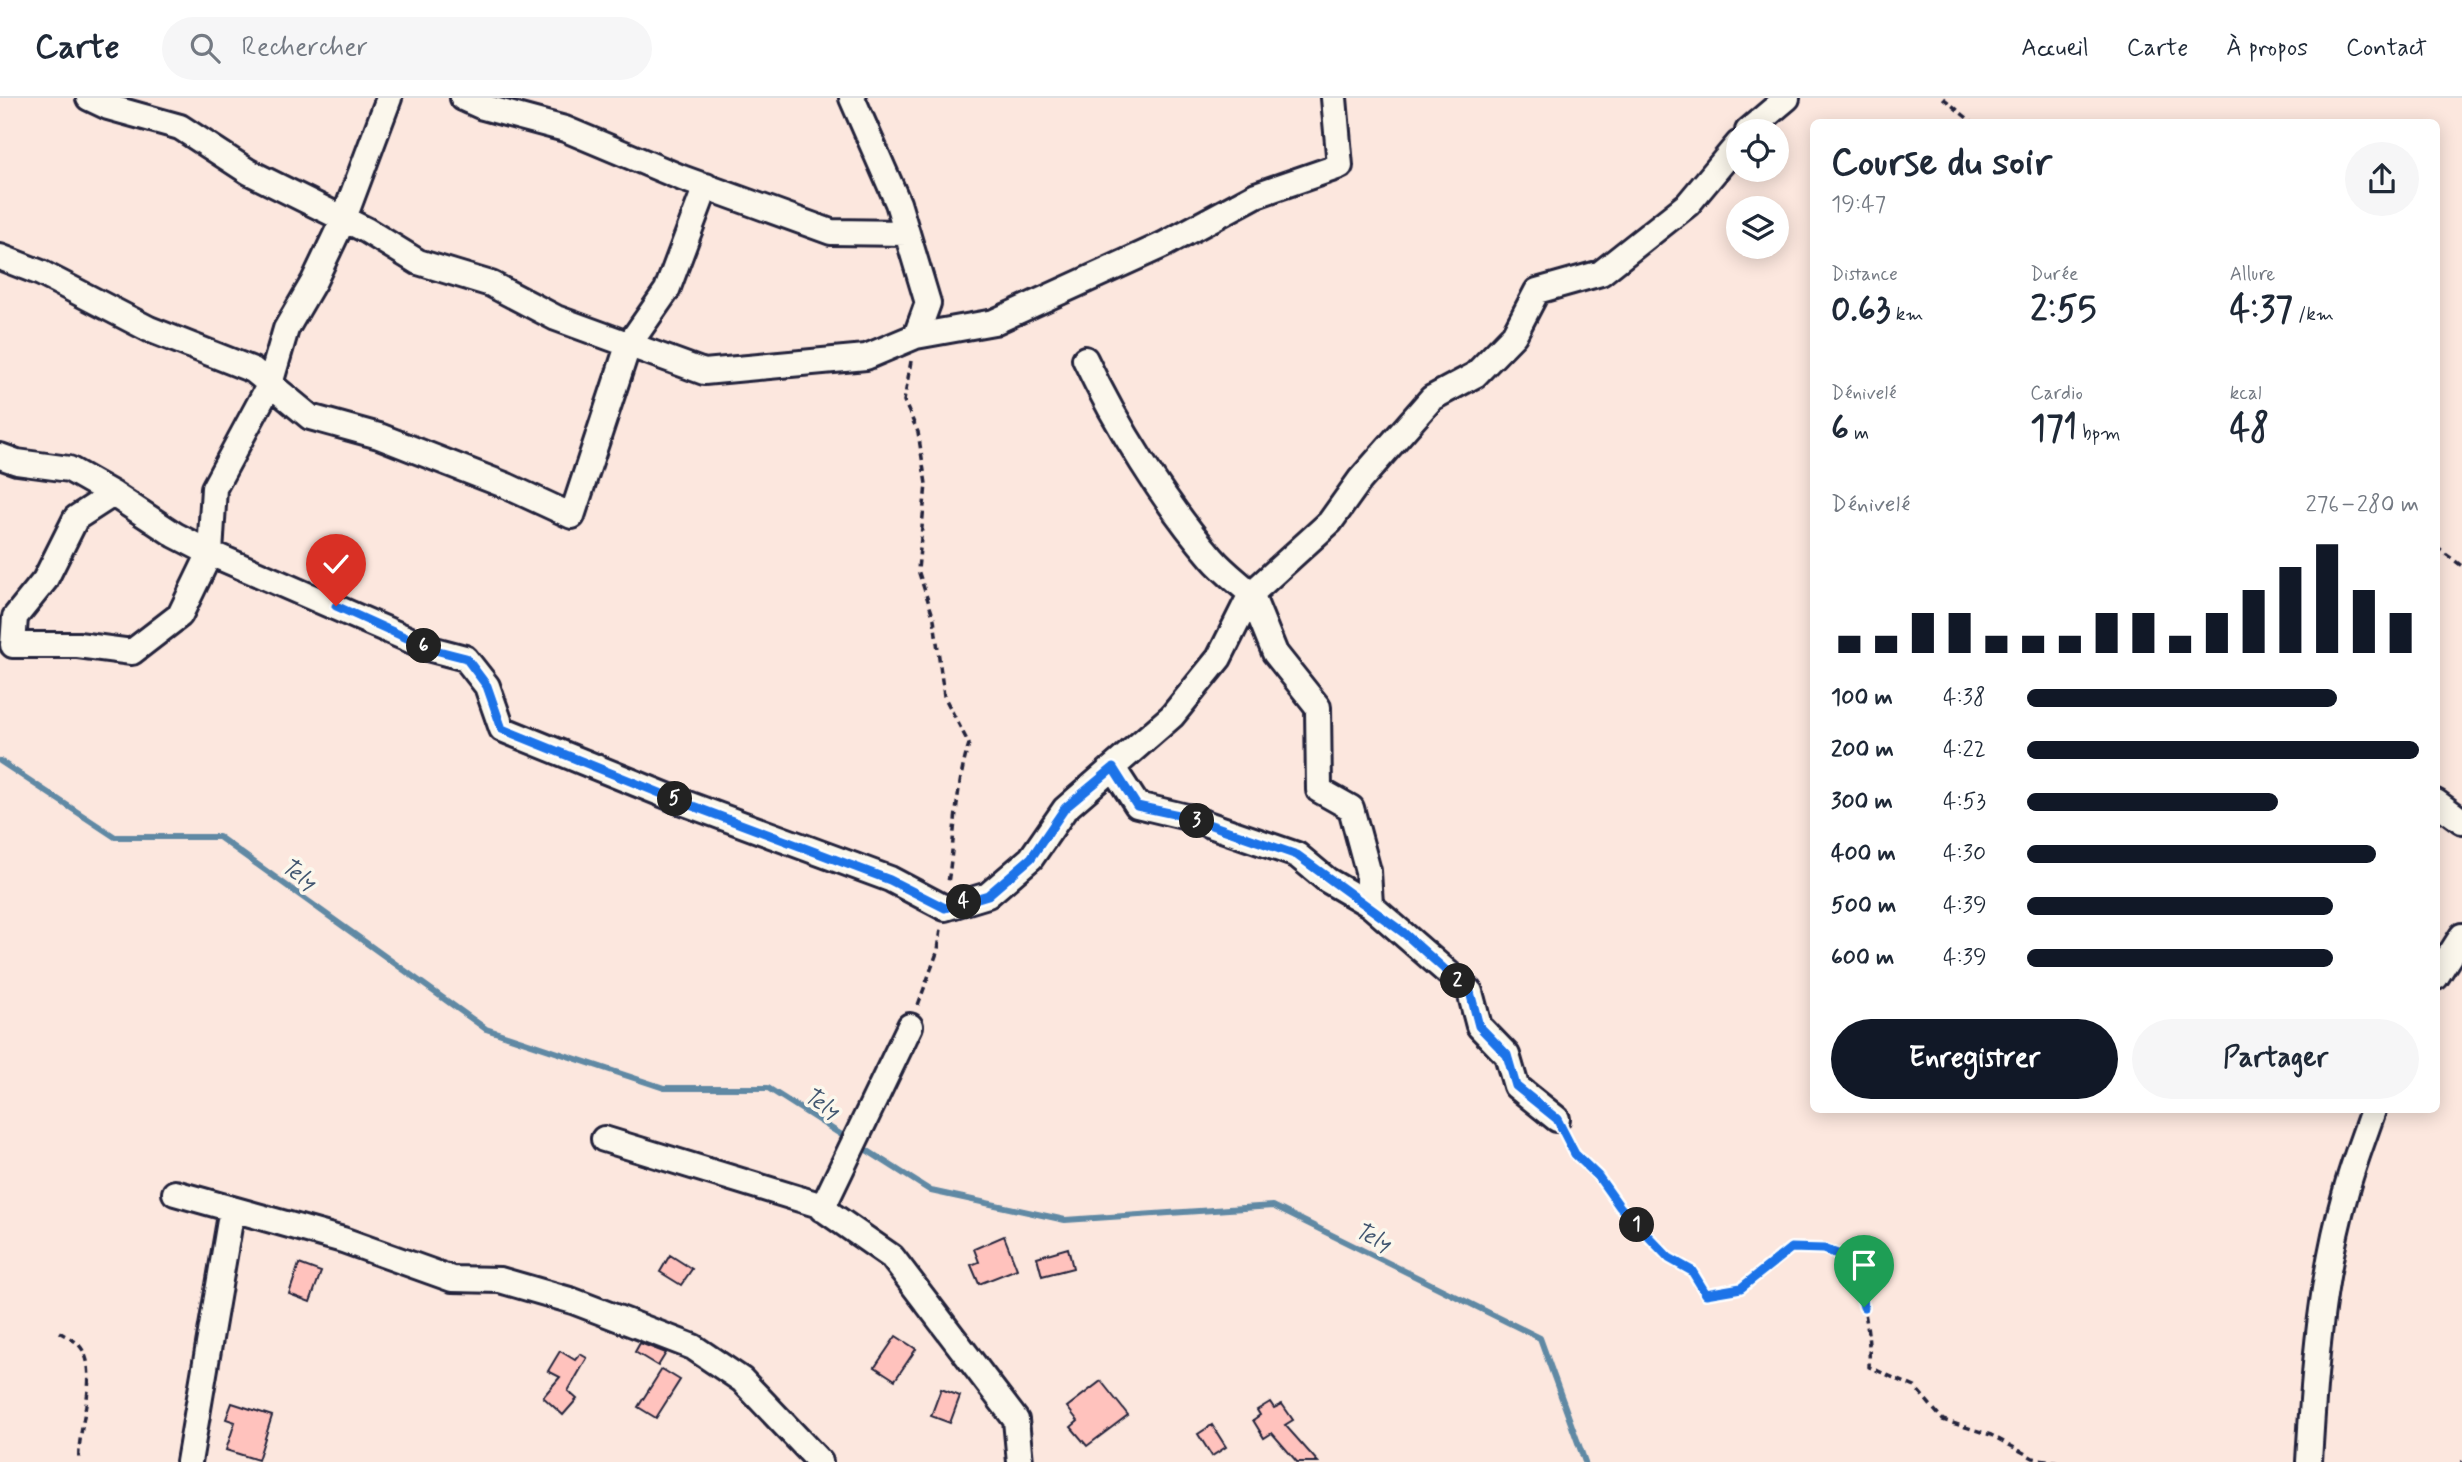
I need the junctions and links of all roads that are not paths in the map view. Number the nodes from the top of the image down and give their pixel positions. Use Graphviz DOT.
graph roads {
  1 [pos="89,98"];
  2 [pos="389,98"];
  3 [pos="463,98"];
  4 [pos="852,98"];
  5 [pos="1334,98"];
  6 [pos="1787,98"];
  7 [pos="1762,119"];
  8 [pos="1726,158"];
  9 [pos="706,187"];
  10 [pos="344,219"];
  11 [pos="907,233"];
  12 [pos="0,257"];
  13 [pos="916,336"];
  14 [pos="628,346"];
  15 [pos="1085,359"];
  16 [pos="270,384"];
  17 [pos="0,456"];
  18 [pos="113,494"];
  19 [pos="210,553"];
  20 [pos="1251,594"];
  21 [pos="1113,768"];
  22 [pos="2440,805"];
  23 [pos="2462,821"];
  24 [pos="1370,905"];
  25 [pos="2462,936"];
  26 [pos="2440,971"];
  27 [pos="910,1026"];
  28 [pos="2372,1113"];
  29 [pos="1557,1119"];
  30 [pos="604,1139"];
  31 [pos="175,1193"];
  32 [pos="232,1209"];
  33 [pos="822,1209"];
  34 [pos="189,1462"];
  35 [pos="820,1462"];
  36 [pos="1020,1462"];
  37 [pos="2309,1462"];
  1 -- 10 [label="street"];
  2 -- 10 [label="street"];
  3 -- 9 [label="street"];
  4 -- 11 [label="street"];
  5 -- 13 [label="street"];
  6 -- 7 [label="street"];
  8 -- 20 [label="street"];
  9 -- 11 [label="street"];
  9 -- 14 [label="street"];
  10 -- 14 [label="street"];
  10 -- 16 [label="street"];
  11 -- 13 [label="street"];
  12 -- 16 [label="street"];
  13 -- 14 [label="street"];
  14 -- 16 [label="street"];
  15 -- 20 [label="street"];
  16 -- 19 [label="street"];
  17 -- 18 [label="street"];
  18 -- 19 [label="street"];
  18 -- 19 [label="street"];
  19 -- 21 [label="street"];
  20 -- 21 [label="street"];
  20 -- 24 [label="street"];
  21 -- 24 [label="street"];
  22 -- 23 [label="street"];
  24 -- 29 [label="street"];
  25 -- 26 [label="street"];
  27 -- 33 [label="street"];
  28 -- 37 [label="street"];
  30 -- 33 [label="street"];
  31 -- 32 [label="street"];
  32 -- 34 [label="street"];
  32 -- 35 [label="street"];
  33 -- 36 [label="street"];
}
